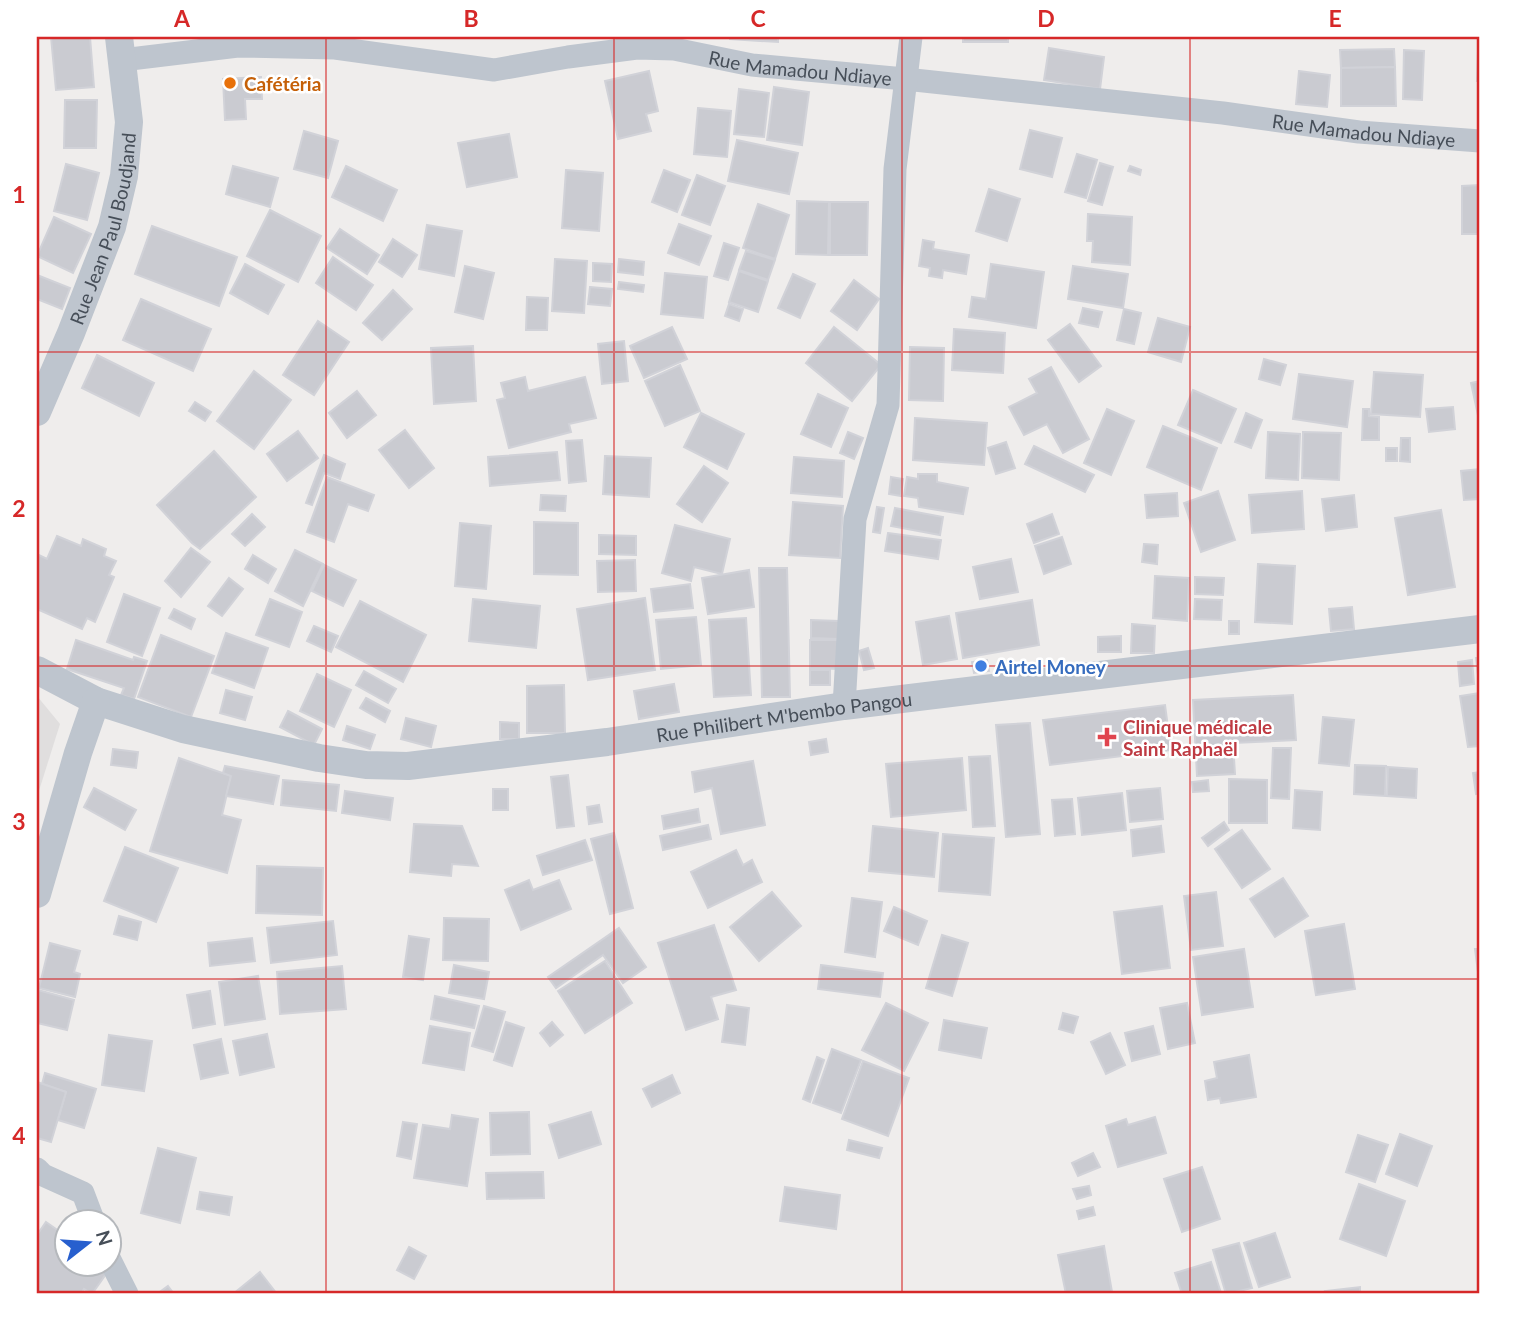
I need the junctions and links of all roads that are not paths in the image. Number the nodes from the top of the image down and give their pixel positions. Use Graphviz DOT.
graph roads {
  1 [pos="911,37"];
  2 [pos="121,48"];
  3 [pos="905,79"];
  4 [pos="1480,141"];
  5 [pos="37,412"];
  6 [pos="1480,629"];
  7 [pos="37,670"];
  8 [pos="96,701"];
  9 [pos="844,706"];
  10 [pos="37,894"];
  11 [pos="37,1169"];
  12 [pos="88,1208"];
  13 [pos="119,1278"];
  14 [pos="127,1294"];
  1 -- 3 [label="street"];
  2 -- 3 [label="street, Rue Mamadou Ndiaye"];
  2 -- 5 [label="street, Rue Jean Paul Boudjand"];
  3 -- 4 [label="street, Rue Mamadou Ndiaye"];
  3 -- 9 [label="street"];
  6 -- 9 [label="street, Rue Philibert M'bembo Pangou"];
  7 -- 8 [label="street"];
  8 -- 9 [label="street, Rue Philibert M'bembo Pangou"];
  8 -- 10 [label="street"];
  11 -- 12 [label="street"];
  13 -- 14 [label="street"];
}
